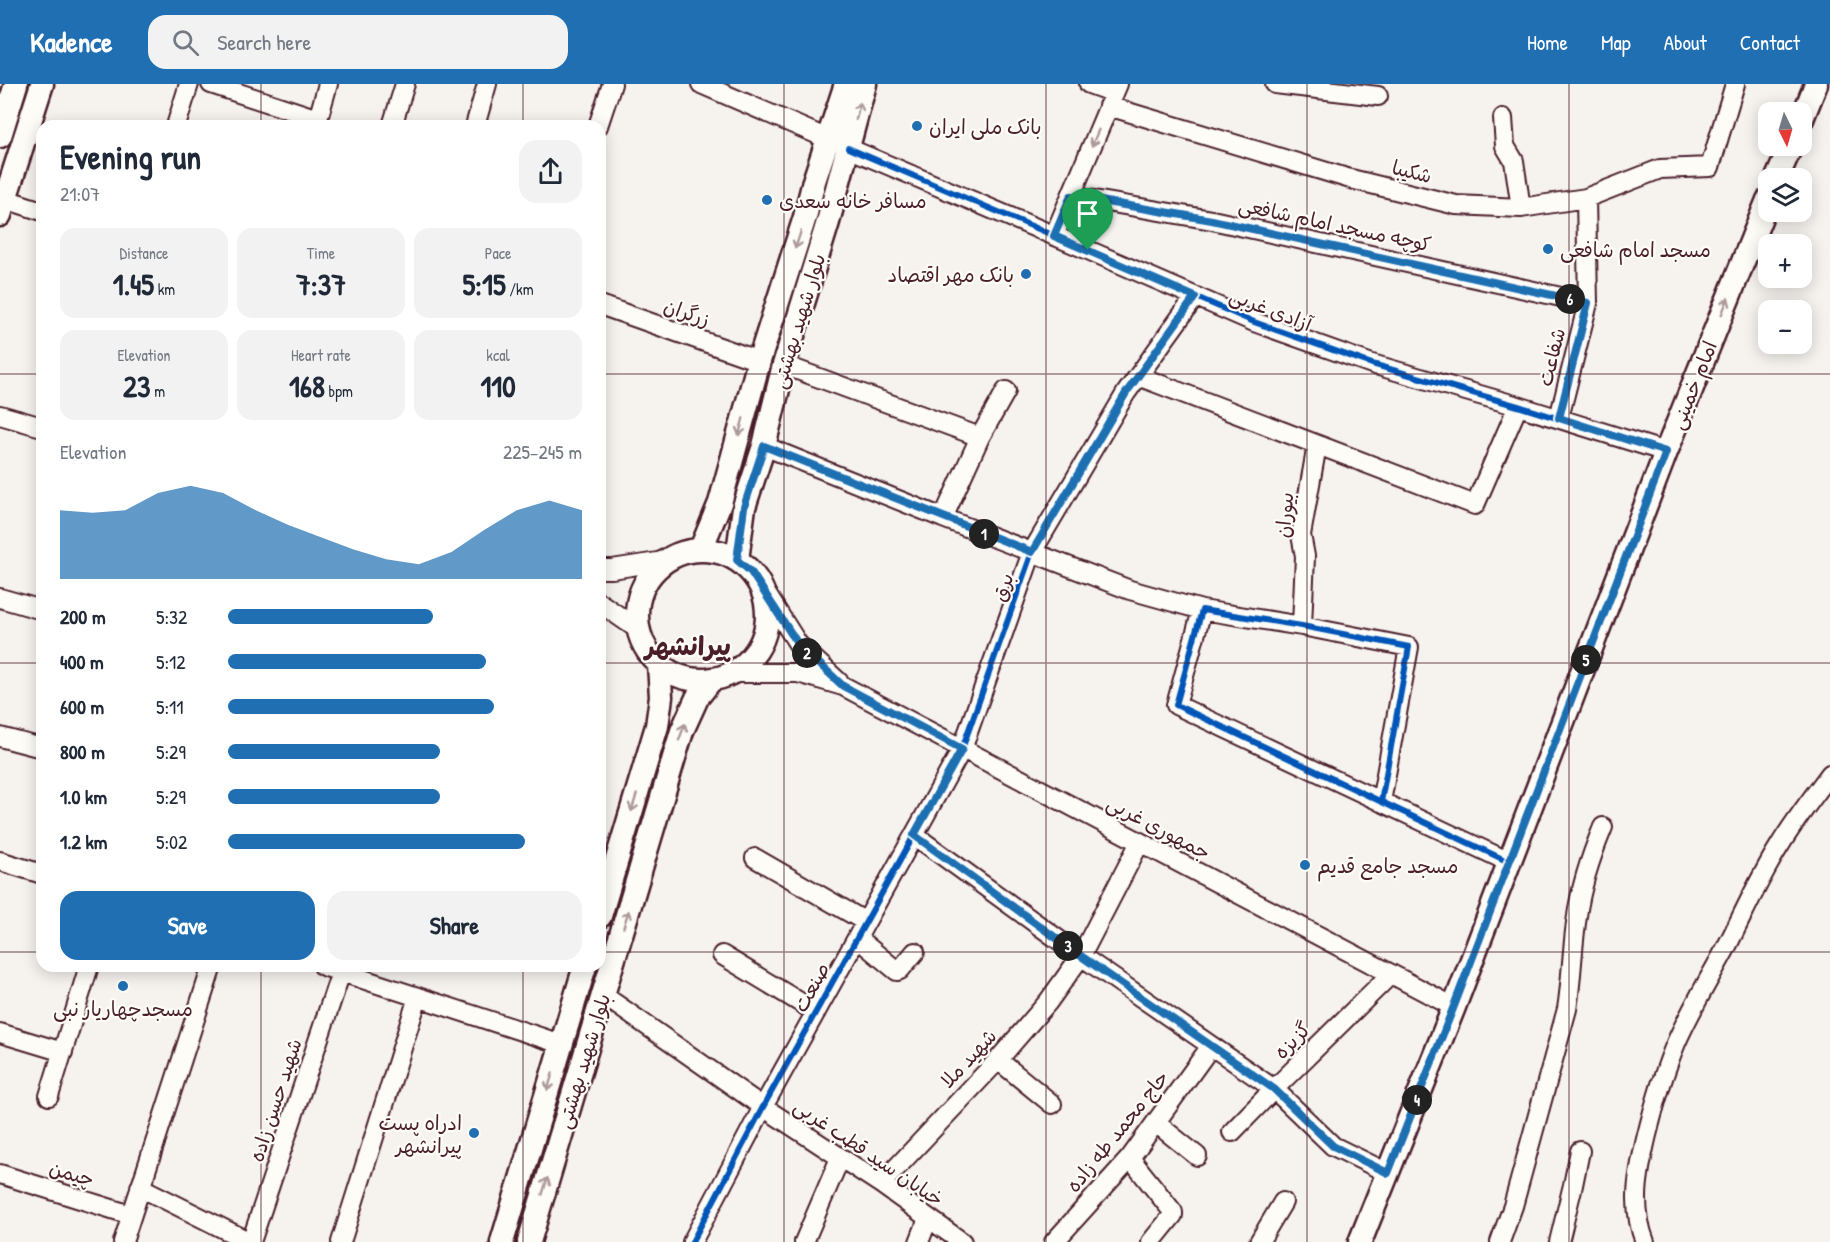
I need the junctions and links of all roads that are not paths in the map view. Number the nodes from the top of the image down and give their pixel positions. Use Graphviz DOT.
graph roads {
  1 [pos="16,84"];
  2 [pos="42,84"];
  3 [pos="189,84"];
  4 [pos="211,84"];
  5 [pos="328,84"];
  6 [pos="405,84"];
  7 [pos="487,84"];
  8 [pos="612,84"];
  9 [pos="701,84"];
  10 [pos="846,84"];
  11 [pos="865,84"];
  12 [pos="1089,84"];
  13 [pos="1275,84"];
  14 [pos="1735,84"];
  15 [pos="1816,84"];
  16 [pos="1113,94"];
  17 [pos="1378,96"];
  18 [pos="1809,102"];
  19 [pos="1503,118"];
  20 [pos="178,120"];
  21 [pos="312,120"];
  22 [pos="321,120"];
  23 [pos="394,120"];
  24 [pos="477,120"];
  25 [pos="600,120"];
  26 [pos="0,135"];
  27 [pos="838,144"];
  28 [pos="1071,196"];
  29 [pos="1586,198"];
  30 [pos="3,207"];
  31 [pos="1521,208"];
  32 [pos="36,210"];
  33 [pos="1759,222"];
  34 [pos="1054,236"];
  35 [pos="1195,297"];
  36 [pos="1588,303"];
  37 [pos="606,307"];
  38 [pos="759,361"];
  39 [pos="784,365"];
  40 [pos="1138,376"];
  41 [pos="1006,392"];
  42 [pos="1518,406"];
  43 [pos="0,415"];
  44 [pos="1559,418"];
  45 [pos="36,425"];
  46 [pos="980,437"];
  47 [pos="1317,445"];
  48 [pos="764,446"];
  49 [pos="1666,452"];
  50 [pos="943,518"];
  51 [pos="701,549"];
  52 [pos="1032,552"];
  53 [pos="737,560"];
  54 [pos="664,561"];
  55 [pos="606,569"];
  56 [pos="762,587"];
  57 [pos="0,598"];
  58 [pos="606,607"];
  59 [pos="36,608"];
  60 [pos="1202,610"];
  61 [pos="1302,626"];
  62 [pos="639,630"];
  63 [pos="659,664"];
  64 [pos="721,676"];
  65 [pos="843,686"];
  66 [pos="0,737"];
  67 [pos="36,746"];
  68 [pos="962,749"];
  69 [pos="1830,774"];
  70 [pos="1381,802"];
  71 [pos="1603,827"];
  72 [pos="914,835"];
  73 [pos="1140,842"];
  74 [pos="754,858"];
  75 [pos="0,861"];
  76 [pos="1509,862"];
  77 [pos="36,872"];
  78 [pos="606,896"];
  79 [pos="866,922"];
  80 [pos="857,938"];
  81 [pos="915,952"];
  82 [pos="722,955"];
  83 [pos="1081,956"];
  84 [pos="88,972"];
  85 [pos="210,972"];
  86 [pos="341,972"];
  87 [pos="350,972"];
  88 [pos="583,972"];
  89 [pos="1391,974"];
  90 [pos="603,995"];
  91 [pos="418,997"];
  92 [pos="1454,1006"];
  93 [pos="816,1012"];
  94 [pos="0,1033"];
  95 [pos="561,1044"];
  96 [pos="1211,1046"];
  97 [pos="63,1052"];
  98 [pos="998,1060"];
  99 [pos="1274,1089"];
  100 [pos="49,1096"];
  101 [pos="1052,1104"];
  102 [pos="764,1107"];
  103 [pos="1156,1123"];
  104 [pos="1232,1132"];
  105 [pos="1580,1151"];
  106 [pos="1197,1156"];
  107 [pos="840,1158"];
  108 [pos="1130,1158"];
  109 [pos="1388,1173"];
  110 [pos="0,1174"];
  111 [pos="881,1184"];
  112 [pos="140,1187"];
  113 [pos="1282,1202"];
  114 [pos="131,1215"];
  115 [pos="928,1219"];
  116 [pos="123,1242"];
  117 [pos="251,1242"];
  118 [pos="341,1242"];
  119 [pos="502,1242"];
  120 [pos="529,1242"];
  121 [pos="692,1242"];
  122 [pos="804,1242"];
  123 [pos="918,1242"];
  124 [pos="962,1242"];
  125 [pos="1054,1242"];
  126 [pos="1151,1242"];
  127 [pos="1259,1242"];
  128 [pos="1360,1242"];
  129 [pos="1500,1242"];
  130 [pos="1559,1242"];
  131 [pos="1645,1242"];
  1 -- 26 [label="main road"];
  2 -- 30 [label="main road"];
  3 -- 20 [label="street"];
  4 -- 21 [label="street"];
  5 -- 22 [label="street"];
  6 -- 23 [label="street"];
  7 -- 24 [label="street"];
  8 -- 25 [label="street"];
  9 -- 27 [label="street, آزادی غربی"];
  10 -- 27 [label="main road, بلوار شهید بهشتی"];
  27 -- 11 [label="main road, بلوار شهید بهشتی, one-way"];
  12 -- 16 [label="street, شکیبا"];
  13 -- 17 [label="street"];
  14 -- 29 [label="street, شکیبا"];
  15 -- 18 [label="main road"];
  16 -- 28 [label="street, one-way"];
  16 -- 31 [label="street, شکیبا"];
  19 -- 31 [label="street"];
  27 -- 34 [label="street, آزادی غربی"];
  27 -- 38 [label="main road, بلوار شهید بهشتی, one-way"];
  27 -- 39 [label="main road, بلوار شهید بهشتی"];
  28 -- 34 [label="street"];
  28 -- 36 [label="street, کوچه مسجد امام شافعی"];
  29 -- 31 [label="street, شکیبا"];
  29 -- 36 [label="street, شفاعت"];
  30 -- 32 [label="street"];
  49 -- 33 [label="main road, امام خمینی, one-way"];
  34 -- 35 [label="street, آزادی غربی"];
  35 -- 40 [label="street, برق"];
  35 -- 42 [label="street, آزادی غربی"];
  36 -- 44 [label="street, شفاعت"];
  37 -- 38 [label="street, زرگران"];
  38 -- 51 [label="main road, بلوار شهید بهشتی, one-way"];
  39 -- 46 [label="street"];
  39 -- 48 [label="main road, بلوار شهید بهشتی"];
  40 -- 47 [label="street"];
  40 -- 52 [label="street, برق"];
  41 -- 46 [label="street"];
  42 -- 44 [label="street, آزادی غربی"];
  42 -- 47 [label="street"];
  43 -- 45 [label="street"];
  44 -- 49 [label="street, آزادی غربی"];
  46 -- 50 [label="street"];
  47 -- 61 [label="street, بیوران"];
  48 -- 50 [label="street"];
  48 -- 53 [label="main road, بلوار شهید بهشتی"];
  49 -- 76 [label="main road, امام خمینی"];
  50 -- 52 [label="street"];
  51 -- 53 [label="main road"];
  51 -- 54 [label="main road"];
  52 -- 60 [label="street"];
  52 -- 68 [label="street, برق"];
  53 -- 56 [label="main road"];
  54 -- 55 [label="street"];
  54 -- 62 [label="main road"];
  56 -- 64 [label="main road"];
  56 -- 65 [label="street"];
  57 -- 59 [label="street"];
  58 -- 62 [label="street"];
  60 -- 61 [label="street"];
  60 -- 70 [label="street"];
  61 -- 70 [label="street"];
  62 -- 63 [label="main road"];
  63 -- 64 [label="main road"];
  63 -- 78 [label="main road, one-way"];
  64 -- 65 [label="street"];
  90 -- 64 [label="main road, بلوار شهید بهشتی, one-way"];
  65 -- 68 [label="street, جمهوری غربی"];
  66 -- 67 [label="street"];
  68 -- 72 [label="street, صنعت"];
  68 -- 73 [label="street, جمهوری غربی"];
  69 -- 131 [label="street"];
  70 -- 76 [label="street"];
  71 -- 129 [label="street"];
  72 -- 79 [label="street, صنعت"];
  72 -- 83 [label="street"];
  73 -- 83 [label="street, شهید ملا"];
  73 -- 89 [label="street, جمهوری غربی"];
  74 -- 79 [label="street"];
  75 -- 77 [label="street"];
  76 -- 92 [label="main road, امام خمینی"];
  79 -- 80 [label="street, صنعت"];
  80 -- 81 [label="street"];
  80 -- 93 [label="street, صنعت"];
  82 -- 93 [label="street"];
  83 -- 96 [label="street"];
  83 -- 98 [label="street, شهید ملا"];
  84 -- 97 [label="street"];
  85 -- 112 [label="street"];
  86 -- 117 [label="street, شهید حسن زاده"];
  87 -- 91 [label="street"];
  88 -- 95 [label="main road, بلوار شهید بهشتی"];
  89 -- 92 [label="street, جمهوری غربی"];
  89 -- 99 [label="street, گزیزه"];
  90 -- 102 [label="street, خیابان سید قطب غربی"];
  120 -- 90 [label="main road, بلوار شهید بهشتی, one-way"];
  91 -- 95 [label="street"];
  91 -- 118 [label="street"];
  92 -- 109 [label="main road, امام خمینی"];
  93 -- 102 [label="street, صنعت"];
  94 -- 97 [label="street"];
  95 -- 119 [label="main road, بلوار شهید بهشتی, one-way"];
  96 -- 99 [label="street"];
  96 -- 103 [label="street, حاج محمد طه زاده"];
  97 -- 100 [label="street"];
  98 -- 101 [label="street"];
  98 -- 111 [label="street, شهید ملا"];
  99 -- 104 [label="street"];
  99 -- 109 [label="street, گزیزه"];
  102 -- 107 [label="street, خیابان سید قطب غربی"];
  102 -- 121 [label="street, صنعت"];
  103 -- 106 [label="street"];
  103 -- 108 [label="street, حاج محمد طه زاده"];
  105 -- 130 [label="street"];
  107 -- 111 [label="street, خیابان سید قطب غربی"];
  107 -- 122 [label="street"];
  108 -- 125 [label="street, حاج محمد طه زاده"];
  108 -- 126 [label="street"];
  109 -- 128 [label="main road, امام خمینی"];
  110 -- 114 [label="street, چیمن"];
  111 -- 115 [label="street, خیابان سید قطب غربی"];
  112 -- 114 [label="street"];
  112 -- 117 [label="street"];
  113 -- 127 [label="street"];
  114 -- 116 [label="street"];
  115 -- 123 [label="street"];
  115 -- 124 [label="street, خیابان سید قطب غربی"];
}
